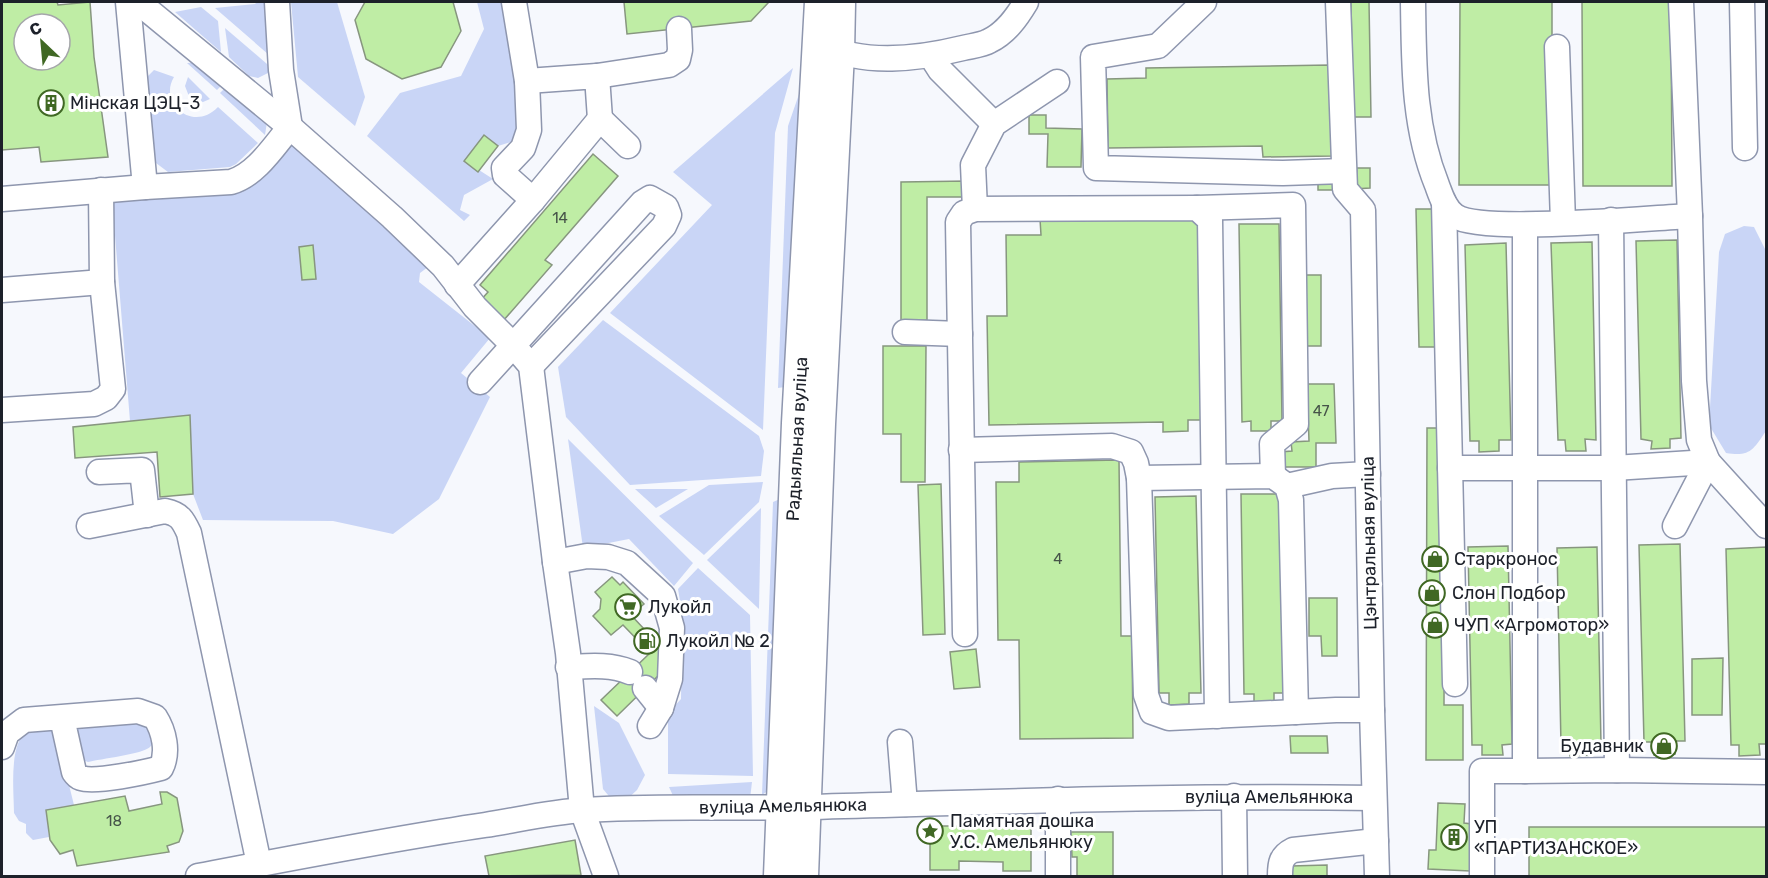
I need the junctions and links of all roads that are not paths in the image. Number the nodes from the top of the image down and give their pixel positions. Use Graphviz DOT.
graph roads {
  1 [pos="128,2"];
  2 [pos="138,2"];
  3 [pos="277,2"];
  4 [pos="514,2"];
  5 [pos="820,2"];
  6 [pos="840,2"];
  7 [pos="1026,2"];
  8 [pos="1204,2"];
  9 [pos="1338,2"];
  10 [pos="1413,2"];
  11 [pos="1681,2"];
  12 [pos="1742,2"];
  13 [pos="679,29"];
  14 [pos="1557,47"];
  15 [pos="829,48"];
  16 [pos="931,56"];
  17 [pos="597,76"];
  18 [pos="527,81"];
  19 [pos="1057,82"];
  20 [pos="600,119"];
  21 [pos="994,124"];
  22 [pos="290,127"];
  23 [pos="628,146"];
  24 [pos="1745,148"];
  25 [pos="1344,171"];
  26 [pos="145,187"];
  27 [pos="101,190"];
  28 [pos="2,199"];
  29 [pos="532,200"];
  30 [pos="1444,203"];
  31 [pos="1197,208"];
  32 [pos="975,209"];
  33 [pos="1690,216"];
  34 [pos="1611,220"];
  35 [pos="1563,222"];
  36 [pos="1525,225"];
  37 [pos="102,282"];
  38 [pos="457,285"];
  39 [pos="2,290"];
  40 [pos="905,332"];
  41 [pos="960,334"];
  42 [pos="513,345"];
  43 [pos="531,366"];
  44 [pos="480,382"];
  45 [pos="2,410"];
  46 [pos="961,450"];
  47 [pos="1708,462"];
  48 [pos="1450,468"];
  49 [pos="1526,468"];
  50 [pos="1614,468"];
  51 [pos="99,472"];
  52 [pos="1368,474"];
  53 [pos="1212,476"];
  54 [pos="1139,478"];
  55 [pos="1280,481"];
  56 [pos="147,515"];
  57 [pos="89,526"];
  58 [pos="1676,526"];
  59 [pos="1767,526"];
  60 [pos="555,562"];
  61 [pos="965,634"];
  62 [pos="568,667"];
  63 [pos="1455,684"];
  64 [pos="1372,710"];
  65 [pos="1296,712"];
  66 [pos="1216,716"];
  67 [pos="62,718"];
  68 [pos="900,742"];
  69 [pos="2,747"];
  70 [pos="1617,770"];
  71 [pos="1525,771"];
  72 [pos="1767,771"];
  73 [pos="1234,796"];
  74 [pos="1374,798"];
  75 [pos="1058,799"];
  76 [pos="905,804"];
  77 [pos="793,807"];
  78 [pos="582,810"];
  79 [pos="1376,841"];
  80 [pos="259,864"];
  81 [pos="198,876"];
  82 [pos="606,876"];
  83 [pos="778,876"];
  84 [pos="803,876"];
  85 [pos="1058,876"];
  86 [pos="1235,876"];
  87 [pos="1280,876"];
  88 [pos="1377,876"];
  89 [pos="1482,876"];
  1 -- 26 [label="street"];
  2 -- 22 [label="street"];
  3 -- 22 [label="street"];
  4 -- 18 [label="street"];
  5 -- 15 [label="main road, Радыяльная вуліца"];
  6 -- 15 [label="main road, Радыяльная вуліца"];
  7 -- 16 [label="street"];
  8 -- 25 [label="street"];
  9 -- 25 [label="street"];
  10 -- 30 [label="street"];
  11 -- 33 [label="street"];
  12 -- 24 [label="street"];
  13 -- 17 [label="street"];
  14 -- 35 [label="street"];
  15 -- 16 [label="street"];
  15 -- 77 [label="main road, Радыяльная вуліца"];
  16 -- 21 [label="street"];
  17 -- 18 [label="street"];
  17 -- 20 [label="street"];
  18 -- 29 [label="street"];
  19 -- 21 [label="street"];
  20 -- 23 [label="street"];
  20 -- 29 [label="street"];
  21 -- 32 [label="street"];
  22 -- 26 [label="street"];
  22 -- 38 [label="street"];
  25 -- 52 [label="street, Цэнтральная вуліца"];
  26 -- 27 [label="street"];
  27 -- 28 [label="street"];
  27 -- 37 [label="street"];
  29 -- 38 [label="street"];
  30 -- 36 [label="street"];
  30 -- 48 [label="street"];
  31 -- 32 [label="street"];
  31 -- 53 [label="street"];
  31 -- 55 [label="street"];
  32 -- 41 [label="street"];
  33 -- 34 [label="street"];
  33 -- 47 [label="street"];
  34 -- 35 [label="street"];
  34 -- 50 [label="street"];
  35 -- 36 [label="street"];
  36 -- 49 [label="street"];
  37 -- 39 [label="street"];
  37 -- 45 [label="street"];
  38 -- 42 [label="street"];
  40 -- 41 [label="street"];
  41 -- 46 [label="street"];
  42 -- 43 [label="street"];
  42 -- 43 [label="street"];
  42 -- 44 [label="street"];
  43 -- 60 [label="street"];
  46 -- 54 [label="street"];
  46 -- 61 [label="street"];
  47 -- 50 [label="street"];
  47 -- 58 [label="street"];
  47 -- 59 [label="street"];
  48 -- 49 [label="street"];
  48 -- 63 [label="street"];
  49 -- 50 [label="street"];
  49 -- 71 [label="street"];
  50 -- 70 [label="street"];
  51 -- 56 [label="street"];
  52 -- 55 [label="street"];
  52 -- 64 [label="street, Цэнтральная вуліца"];
  53 -- 54 [label="street"];
  53 -- 55 [label="street"];
  53 -- 66 [label="street"];
  54 -- 66 [label="street"];
  55 -- 65 [label="street"];
  56 -- 57 [label="street"];
  56 -- 80 [label="street"];
  60 -- 62 [label="street"];
  60 -- 62 [label="street"];
  62 -- 78 [label="street"];
  64 -- 65 [label="street"];
  64 -- 74 [label="street, Цэнтральная вуліца"];
  65 -- 66 [label="street"];
  67 -- 69 [label="street"];
  68 -- 76 [label="street"];
  70 -- 71 [label="street"];
  70 -- 72 [label="street"];
  71 -- 89 [label="street"];
  73 -- 74 [label="street, вуліца Амельянюка"];
  73 -- 75 [label="street, вуліца Амельянюка"];
  73 -- 86 [label="street"];
  74 -- 79 [label="street, Цэнтральная вуліца"];
  75 -- 76 [label="street, вуліца Амельянюка"];
  75 -- 85 [label="street"];
  76 -- 77 [label="street, вуліца Амельянюка"];
  77 -- 78 [label="street, вуліца Амельянюка"];
  77 -- 83 [label="main road, Радыяльная вуліца"];
  77 -- 84 [label="main road, Радыяльная вуліца"];
  78 -- 80 [label="street, вуліца Амельянюка"];
  78 -- 82 [label="street"];
  79 -- 87 [label="street"];
  79 -- 88 [label="street, Цэнтральная вуліца"];
  80 -- 81 [label="street, вуліца Амельянюка"];
}
